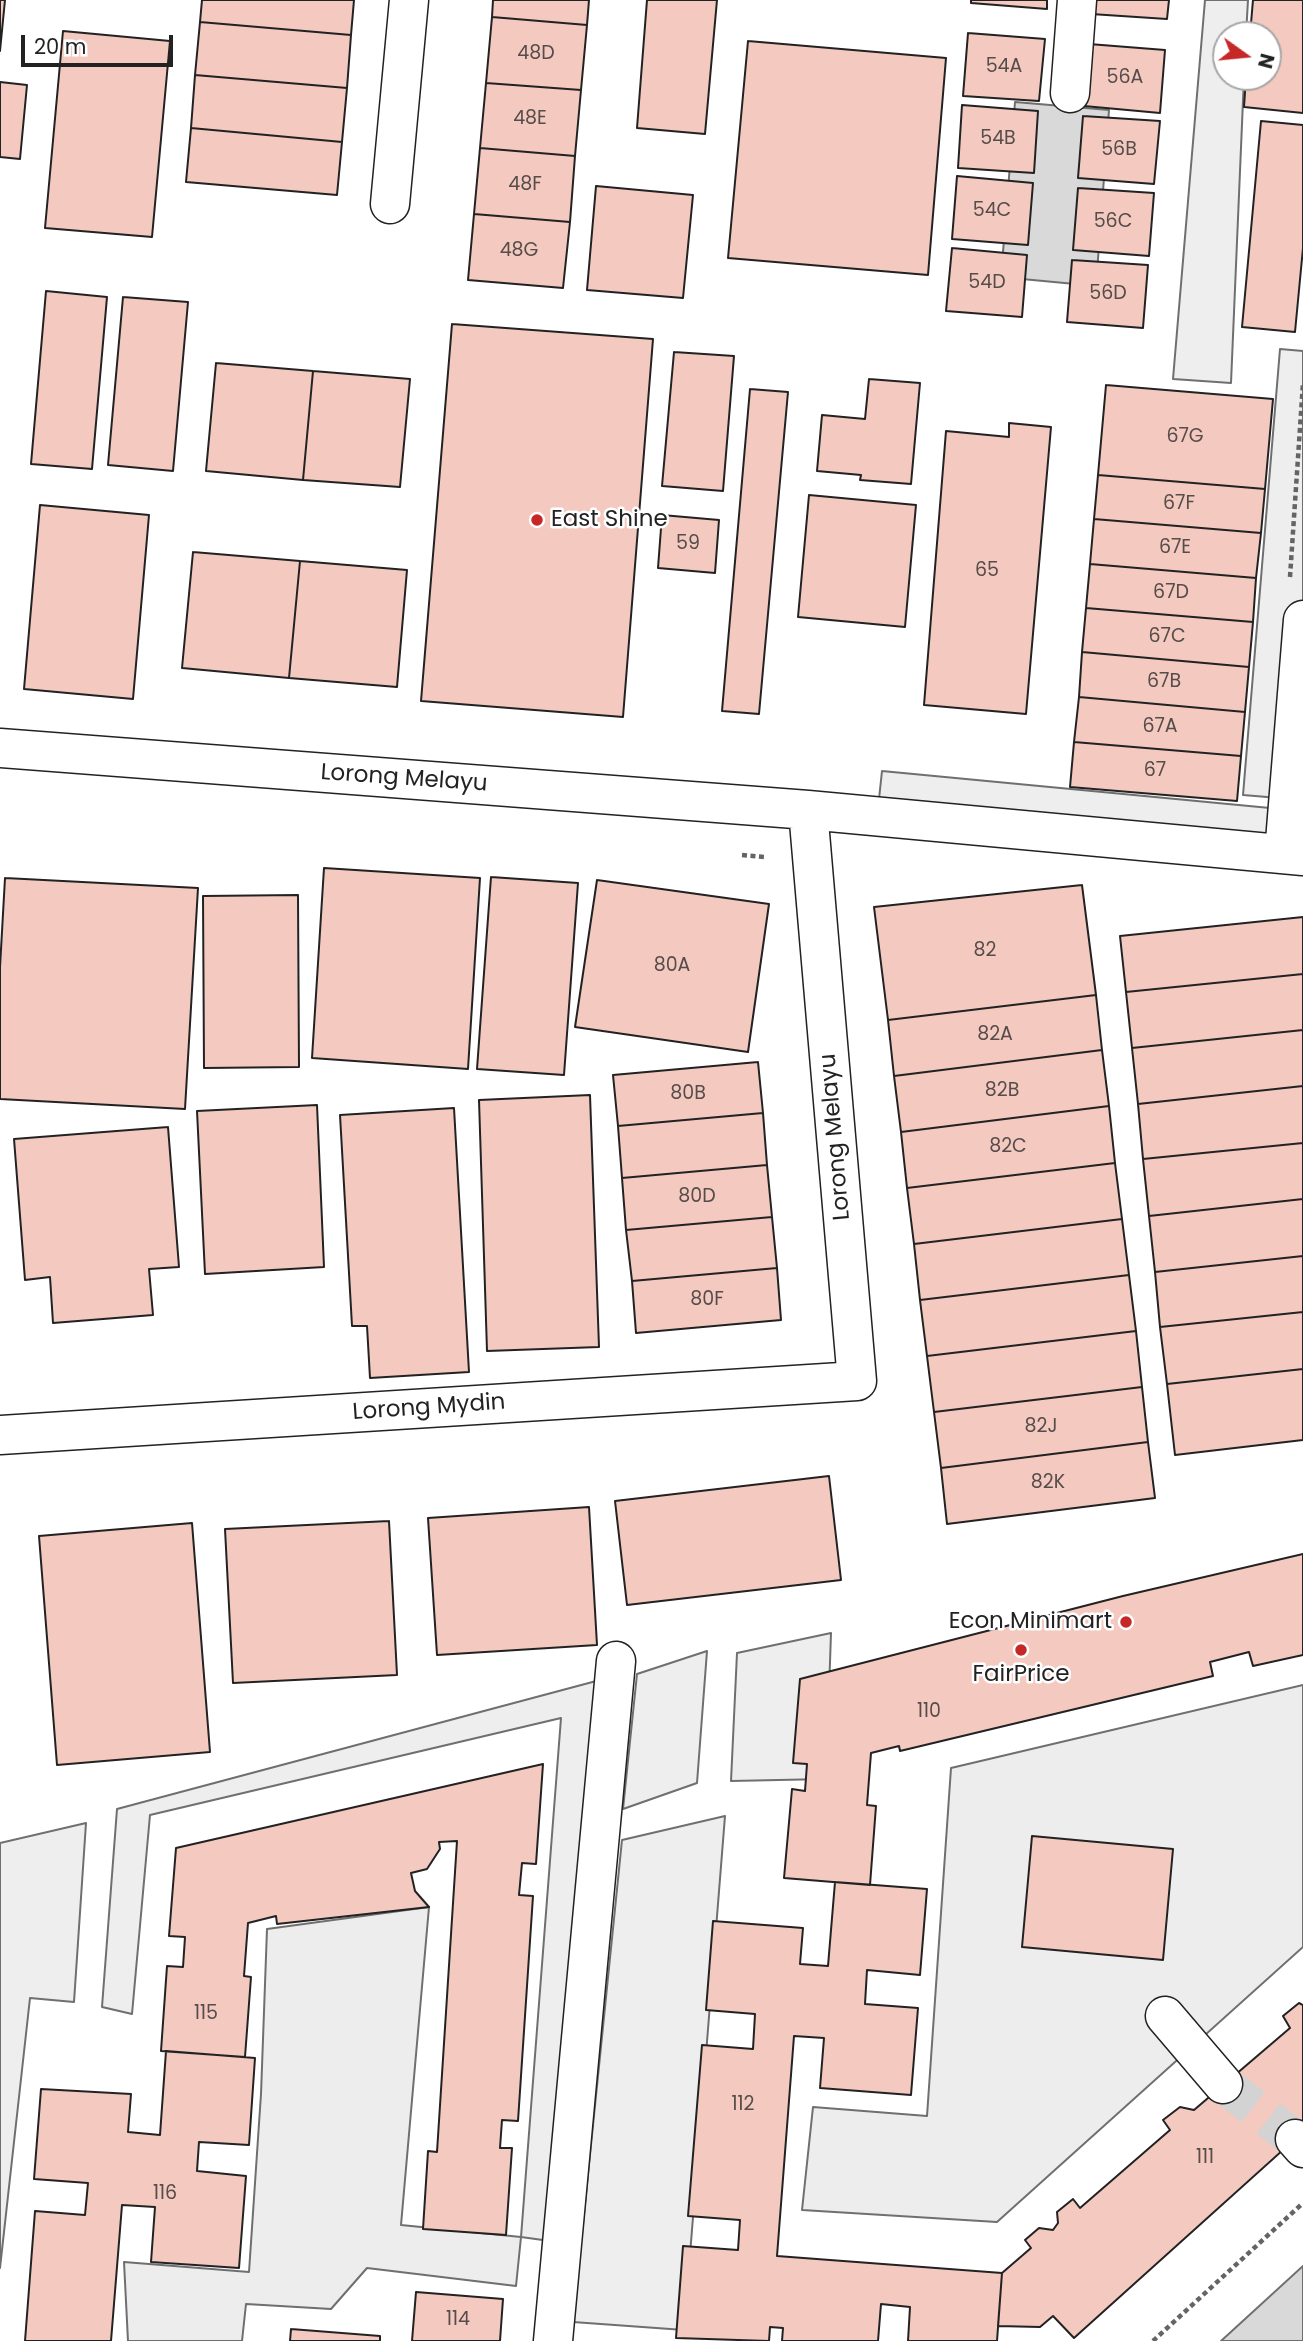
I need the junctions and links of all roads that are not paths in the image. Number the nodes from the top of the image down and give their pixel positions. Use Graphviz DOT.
graph roads {
  1 [pos="410,0"];
  2 [pos="1077,0"];
  3 [pos="1070,93"];
  4 [pos="390,204"];
  5 [pos="1303,620"];
  6 [pos="0,748"];
  7 [pos="808,810"];
  8 [pos="1294,855"];
  9 [pos="857,1381"];
  10 [pos="0,1435"];
  11 [pos="616,1661"];
  12 [pos="1165,2016"];
  13 [pos="1223,2084"];
  14 [pos="553,2341"];
  1 -- 4 [label="street"];
  2 -- 3 [label="street"];
  5 -- 8 [label="street, Lorong Melayu"];
  6 -- 7 [label="street, Lorong Melayu"];
  7 -- 8 [label="street, Lorong Melayu"];
  7 -- 9 [label="street, Lorong Melayu"];
  9 -- 10 [label="street, Lorong Mydin"];
  11 -- 14 [label="street"];
  12 -- 13 [label="street"];
}
